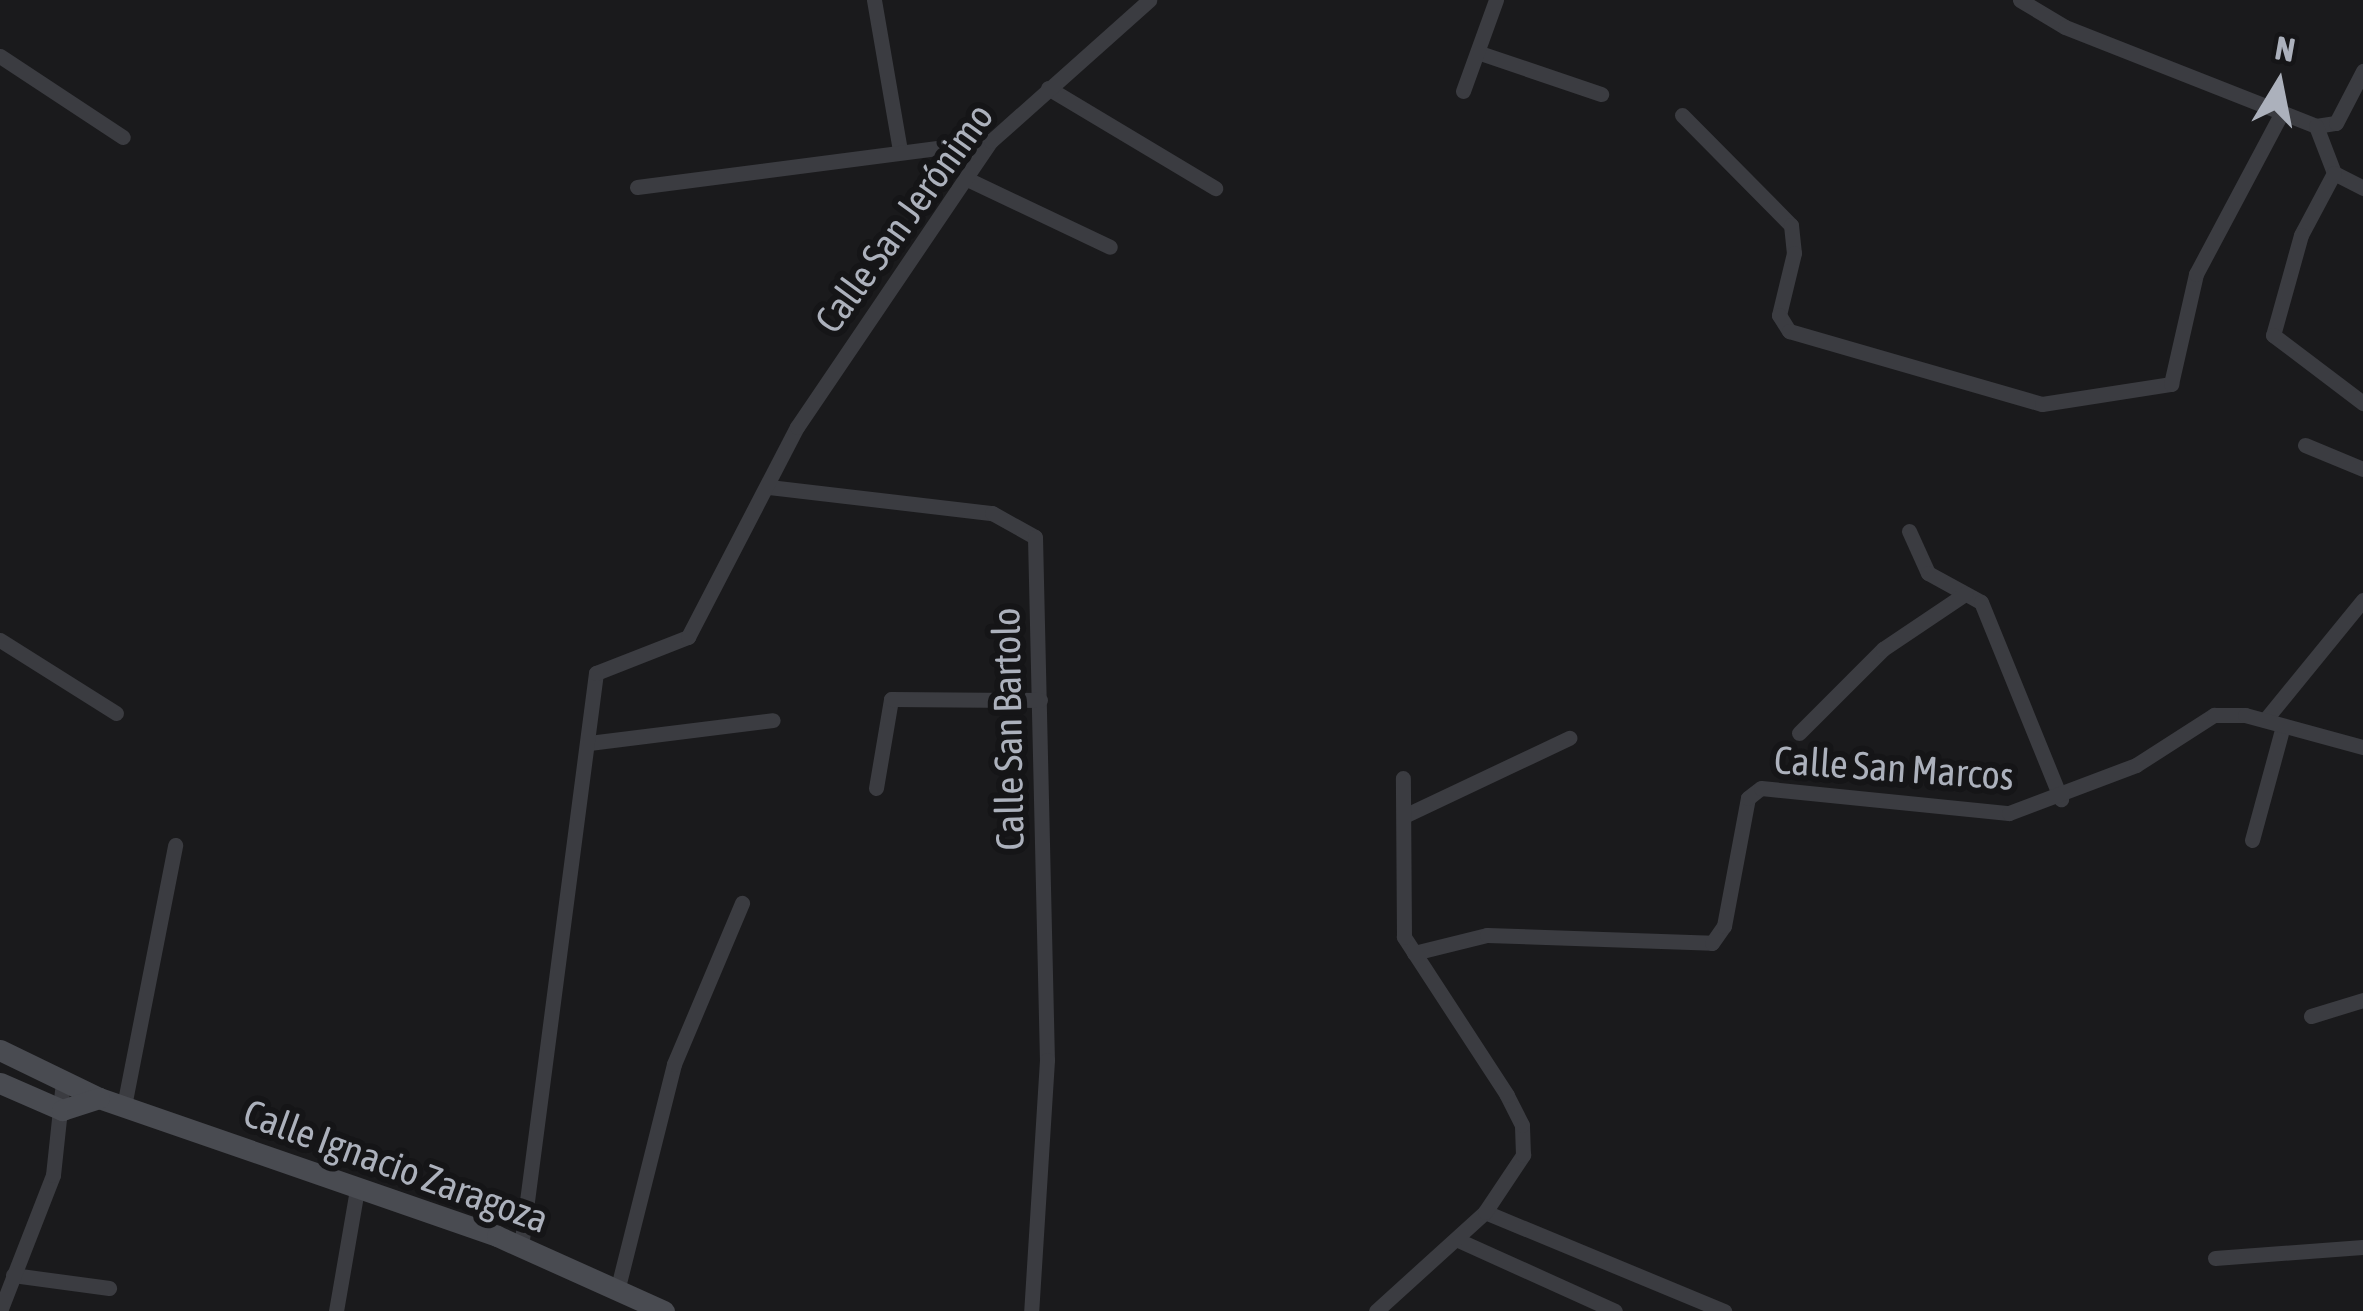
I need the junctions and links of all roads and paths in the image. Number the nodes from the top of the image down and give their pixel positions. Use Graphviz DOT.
graph roads {
  1 [pos="874,0"];
  2 [pos="1149,0"];
  3 [pos="1496,0"];
  4 [pos="2020,0"];
  5 [pos="1480,53"];
  6 [pos="2,61"];
  7 [pos="2363,71"];
  8 [pos="1048,88"];
  9 [pos="1462,92"];
  10 [pos="1601,94"];
  11 [pos="1682,115"];
  12 [pos="2279,118"];
  13 [pos="2316,126"];
  14 [pos="123,137"];
  15 [pos="991,141"];
  16 [pos="900,150"];
  17 [pos="2334,173"];
  18 [pos="967,179"];
  19 [pos="637,187"];
  20 [pos="1215,188"];
  21 [pos="2363,188"];
  22 [pos="1110,247"];
  23 [pos="2363,403"];
  24 [pos="2306,446"];
  25 [pos="2363,469"];
  26 [pos="770,487"];
  27 [pos="1909,531"];
  28 [pos="1965,594"];
  29 [pos="2363,600"];
  30 [pos="0,640"];
  31 [pos="1040,700"];
  32 [pos="116,713"];
  33 [pos="773,720"];
  34 [pos="2265,721"];
  35 [pos="2283,726"];
  36 [pos="1798,733"];
  37 [pos="1569,738"];
  38 [pos="589,743"];
  39 [pos="2363,747"];
  40 [pos="1403,778"];
  41 [pos="876,788"];
  42 [pos="2061,799"];
  43 [pos="1404,816"];
  44 [pos="2252,840"];
  45 [pos="175,845"];
  46 [pos="742,903"];
  47 [pos="1414,953"];
  48 [pos="2363,1000"];
  49 [pos="2311,1016"];
  50 [pos="0,1050"];
  51 [pos="63,1082"];
  52 [pos="0,1083"];
  53 [pos="99,1097"];
  54 [pos="124,1106"];
  55 [pos="62,1119"];
  56 [pos="357,1190"];
  57 [pos="1485,1212"];
  58 [pos="1458,1240"];
  59 [pos="521,1247"];
  60 [pos="2363,1247"];
  61 [pos="2215,1258"];
  62 [pos="13,1275"];
  63 [pos="109,1288"];
  64 [pos="617,1291"];
  65 [pos="0,1311"];
  66 [pos="336,1311"];
  67 [pos="664,1311"];
  68 [pos="1031,1311"];
  69 [pos="1376,1311"];
  70 [pos="1615,1311"];
  71 [pos="1724,1311"];
  1 -- 16 [label="street"];
  2 -- 8 [label="street, Calle San Jerónimo"];
  3 -- 5 [label="street"];
  4 -- 12 [label="street"];
  5 -- 9 [label="street"];
  5 -- 10 [label="street"];
  6 -- 14 [label="street"];
  7 -- 13 [label="street"];
  8 -- 15 [label="street, Calle San Jerónimo"];
  8 -- 20 [label="street"];
  11 -- 12 [label="street"];
  12 -- 13 [label="street"];
  13 -- 17 [label="street"];
  15 -- 16 [label="street"];
  15 -- 18 [label="street, Calle San Jerónimo"];
  16 -- 19 [label="street"];
  17 -- 21 [label="street"];
  17 -- 23 [label="street"];
  18 -- 22 [label="street"];
  18 -- 26 [label="street, Calle San Jerónimo"];
  24 -- 25 [label="street"];
  26 -- 31 [label="street, Calle San Bartolo"];
  26 -- 38 [label="street"];
  27 -- 28 [label="street"];
  28 -- 36 [label="street"];
  28 -- 42 [label="street"];
  29 -- 34 [label="street"];
  30 -- 32 [label="street"];
  31 -- 41 [label="street"];
  31 -- 68 [label="street, Calle San Bartolo"];
  33 -- 38 [label="street"];
  34 -- 35 [label="street, Calle San Marcos"];
  34 -- 42 [label="street, Calle San Marcos"];
  35 -- 39 [label="street, Calle San Marcos"];
  35 -- 44 [label="street"];
  37 -- 43 [label="street"];
  38 -- 59 [label="street"];
  40 -- 43 [label="street"];
  42 -- 47 [label="street, Calle San Marcos"];
  43 -- 47 [label="street"];
  45 -- 54 [label="street"];
  46 -- 64 [label="street"];
  47 -- 57 [label="street"];
  48 -- 49 [label="street"];
  50 -- 51 [label="street, Calle Ignacio Zaragoza"];
  51 -- 53 [label="street, Calle Ignacio Zaragoza"];
  51 -- 55 [label="street"];
  52 -- 55 [label="street"];
  53 -- 54 [label="street, Calle Ignacio Zaragoza"];
  53 -- 55 [label="street"];
  54 -- 56 [label="street, Calle Ignacio Zaragoza"];
  55 -- 62 [label="street"];
  56 -- 59 [label="street, Calle Ignacio Zaragoza"];
  56 -- 66 [label="street"];
  57 -- 58 [label="street"];
  57 -- 71 [label="street"];
  58 -- 69 [label="street"];
  58 -- 70 [label="street"];
  59 -- 64 [label="street, Calle Ignacio Zaragoza"];
  60 -- 61 [label="street"];
  62 -- 63 [label="street"];
  62 -- 65 [label="street"];
  64 -- 67 [label="street, Calle Ignacio Zaragoza"];
}
